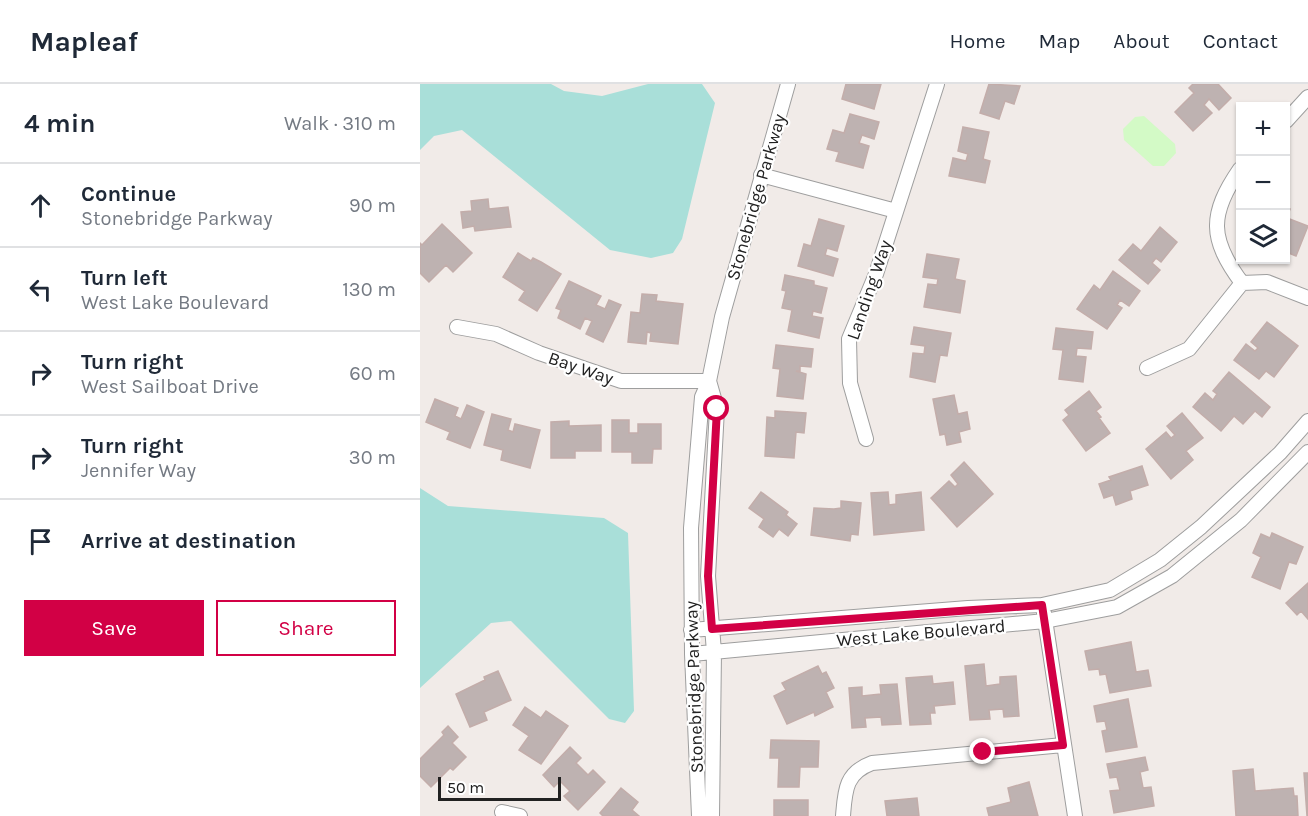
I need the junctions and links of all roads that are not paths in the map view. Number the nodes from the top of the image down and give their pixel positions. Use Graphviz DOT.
graph roads {
  1 [pos="788,84"];
  2 [pos="937,84"];
  3 [pos="1308,97"];
  4 [pos="1290,117"];
  5 [pos="761,175"];
  6 [pos="1236,175"];
  7 [pos="896,211"];
  8 [pos="1242,283"];
  9 [pos="1308,298"];
  10 [pos="457,327"];
  11 [pos="1147,368"];
  12 [pos="709,381"];
  13 [pos="1308,421"];
  14 [pos="866,439"];
  15 [pos="1308,452"];
  16 [pos="1042,605"];
  17 [pos="1046,621"];
  18 [pos="712,629"];
  19 [pos="691,630"];
  20 [pos="714,652"];
  21 [pos="692,654"];
  22 [pos="1063,745"];
  23 [pos="502,812"];
  24 [pos="520,816"];
  25 [pos="699,816"];
  26 [pos="712,816"];
  27 [pos="843,816"];
  28 [pos="1075,816"];
  1 -- 5 [label="street, Stonebridge Parkway"];
  2 -- 7 [label="street, Landing Way"];
  3 -- 4 [label="street"];
  5 -- 7 [label="street"];
  5 -- 12 [label="street, Stonebridge Parkway"];
  6 -- 8 [label="street"];
  7 -- 14 [label="street, Landing Way"];
  8 -- 9 [label="street"];
  8 -- 11 [label="street"];
  10 -- 12 [label="street, Bay Way"];
  12 -- 18 [label="street, Stonebridge Parkway"];
  12 -- 19 [label="street, Stonebridge Parkway"];
  13 -- 16 [label="street, West Lake Boulevard"];
  15 -- 17 [label="street, West Lake Boulevard"];
  16 -- 17 [label="street"];
  16 -- 18 [label="street, West Lake Boulevard"];
  17 -- 20 [label="street, West Lake Boulevard"];
  17 -- 22 [label="street"];
  18 -- 19 [label="street, West Lake Boulevard"];
  18 -- 20 [label="street, Stonebridge Parkway"];
  19 -- 21 [label="street, Stonebridge Parkway"];
  20 -- 21 [label="street, West Lake Boulevard"];
  20 -- 26 [label="street, Stonebridge Parkway"];
  21 -- 25 [label="street, Stonebridge Parkway"];
  22 -- 27 [label="street"];
  22 -- 28 [label="street"];
  23 -- 24 [label="street"];
}
